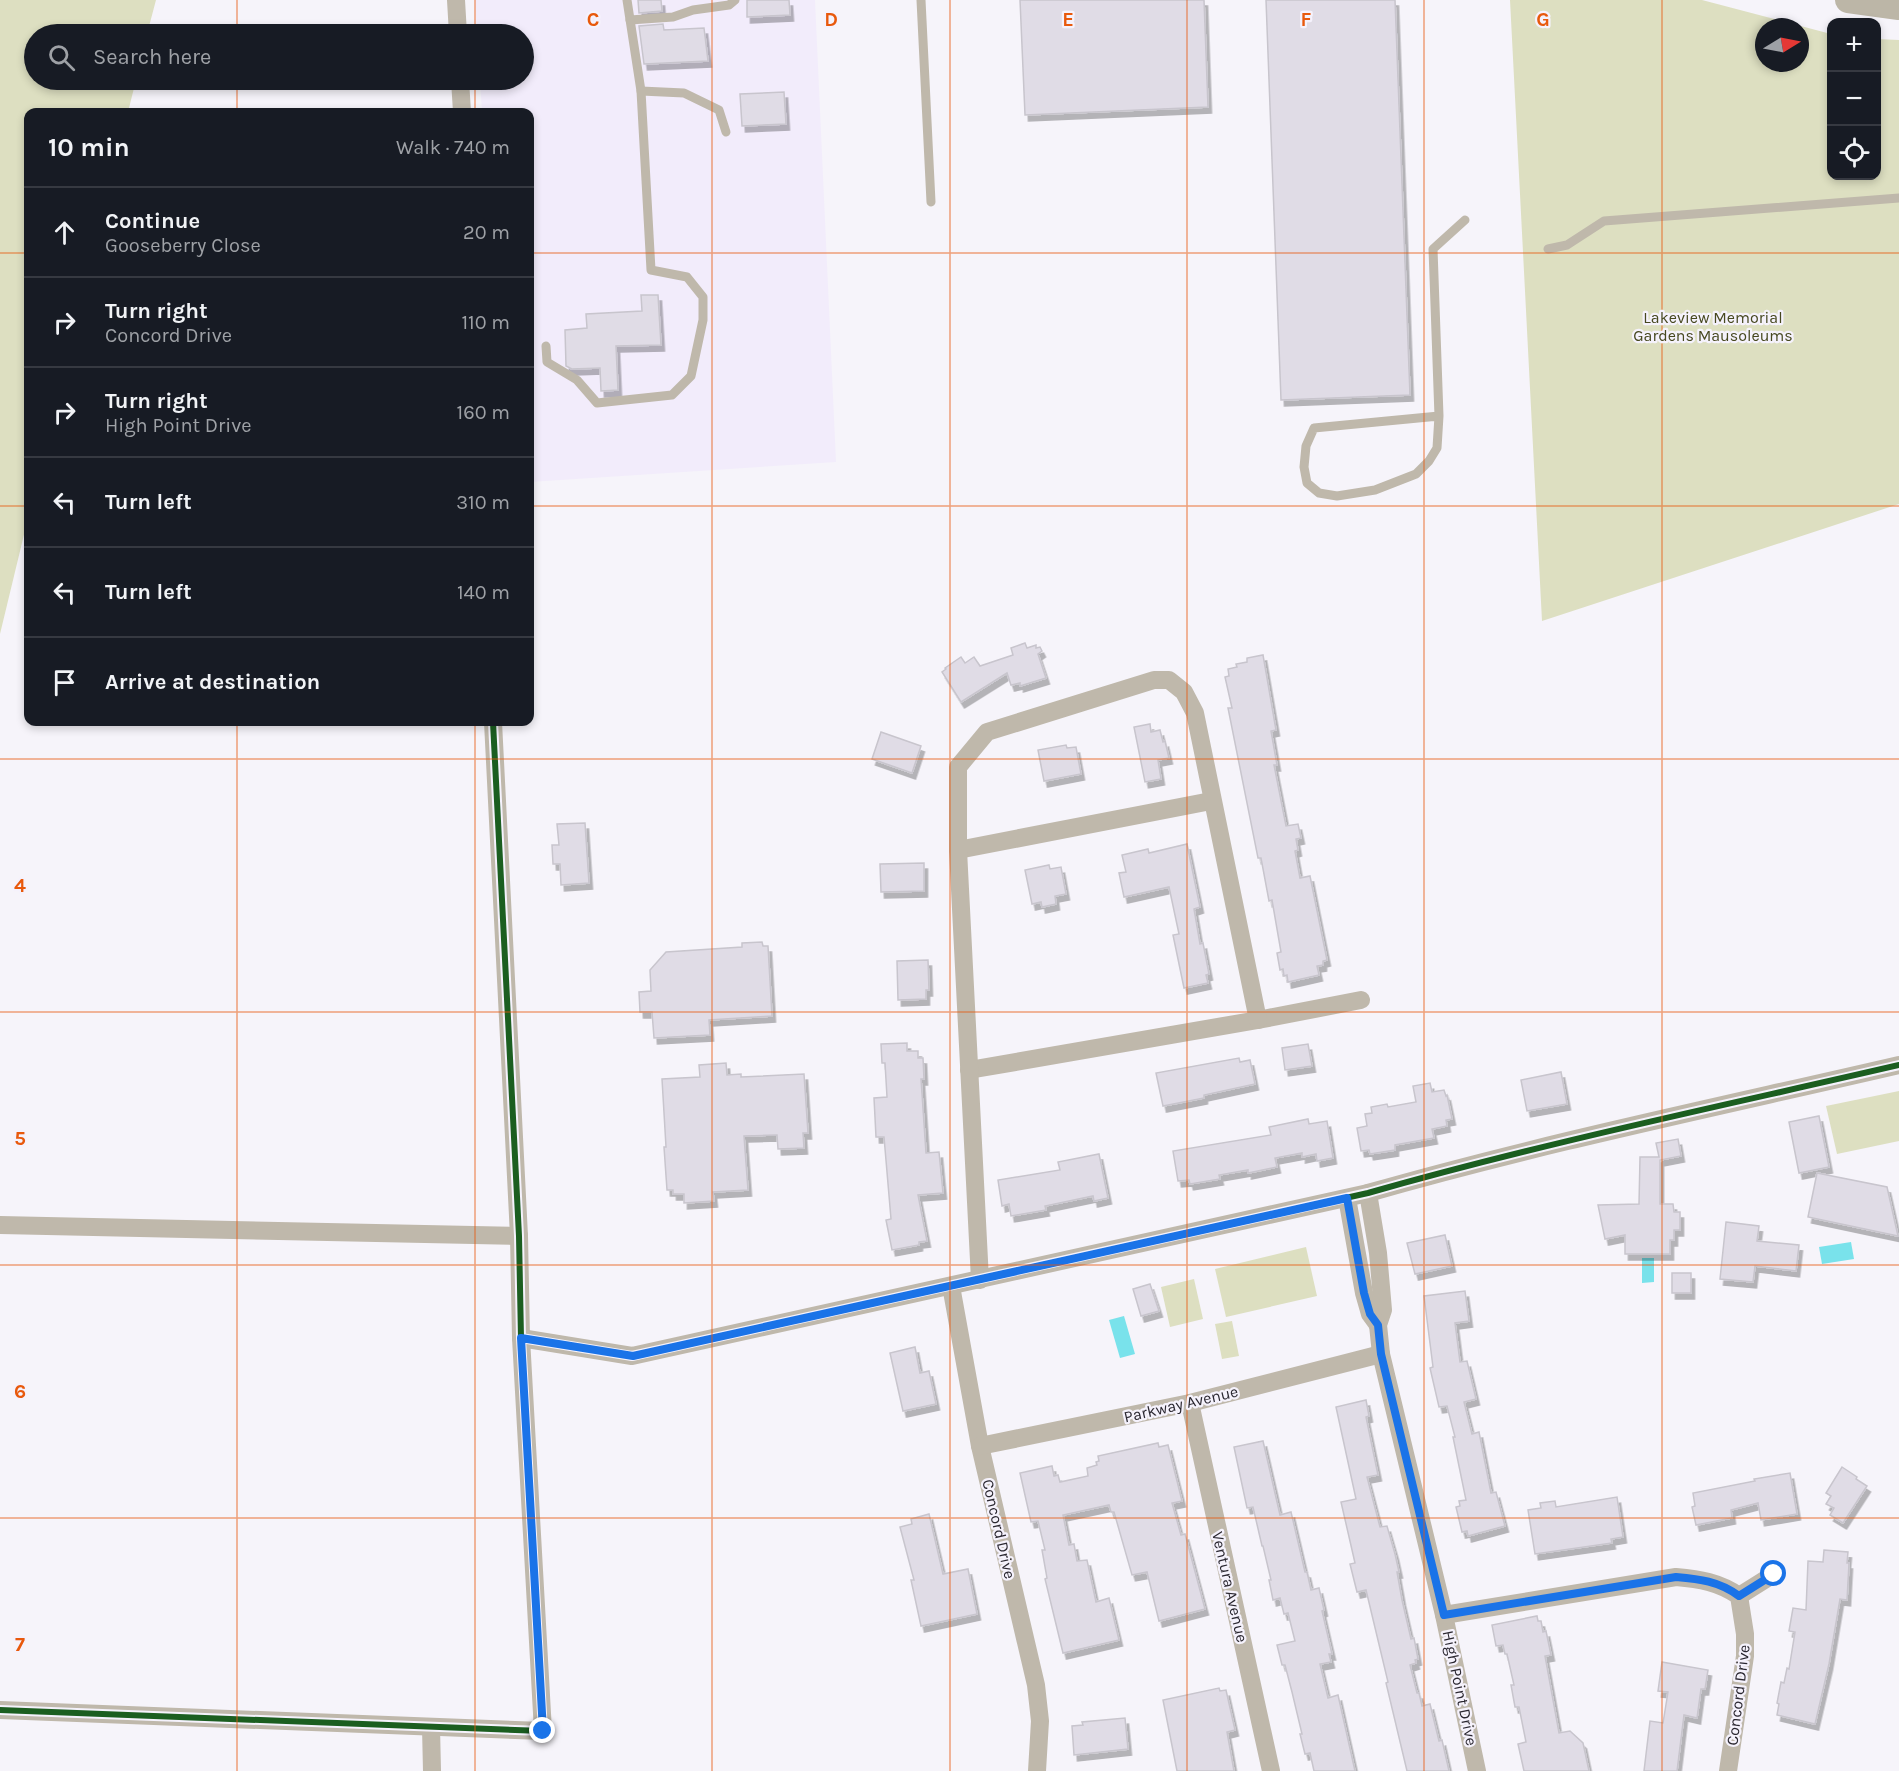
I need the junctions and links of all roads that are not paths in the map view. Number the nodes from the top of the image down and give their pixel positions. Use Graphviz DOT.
graph roads {
  1 [pos="456,0"];
  2 [pos="627,0"];
  3 [pos="735,0"];
  4 [pos="921,0"];
  5 [pos="1848,0"];
  6 [pos="1899,7"];
  7 [pos="630,20"];
  8 [pos="457,24"];
  9 [pos="461,90"];
  10 [pos="641,91"];
  11 [pos="462,108"];
  12 [pos="726,132"];
  13 [pos="1899,198"];
  14 [pos="931,202"];
  15 [pos="1465,220"];
  16 [pos="1548,249"];
  17 [pos="546,346"];
  18 [pos="1439,416"];
  19 [pos="493,726"];
  20 [pos="1211,801"];
  21 [pos="958,850"];
  22 [pos="1361,1000"];
  23 [pos="1257,1020"];
  24 [pos="1899,1065"];
  25 [pos="969,1070"];
  26 [pos="1368,1193"];
  27 [pos="1347,1198"];
  28 [pos="0,1225"];
  29 [pos="519,1236"];
  30 [pos="980,1280"];
  31 [pos="951,1286"];
  32 [pos="1378,1325"];
  33 [pos="521,1338"];
  34 [pos="1381,1354"];
  35 [pos="1190,1403"];
  36 [pos="980,1446"];
  37 [pos="1774,1574"];
  38 [pos="1739,1596"];
  39 [pos="1444,1615"];
  40 [pos="0,1710"];
  41 [pos="431,1727"];
  42 [pos="432,1771"];
  43 [pos="1037,1771"];
  44 [pos="1271,1771"];
  45 [pos="1478,1771"];
  46 [pos="1728,1771"];
  1 -- 8 [label="street"];
  2 -- 7 [label="lane"];
  3 -- 7 [label="lane"];
  4 -- 14 [label="lane"];
  5 -- 6 [label="main road"];
  7 -- 10 [label="lane"];
  9 -- 11 [label="street"];
  10 -- 12 [label="lane"];
  10 -- 17 [label="lane"];
  13 -- 16 [label="lane"];
  15 -- 18 [label="lane"];
  18 -- 18 [label="lane"];
  19 -- 29 [label="street"];
  20 -- 21 [label="street"];
  20 -- 21 [label="street"];
  20 -- 23 [label="street"];
  21 -- 25 [label="street"];
  22 -- 23 [label="street"];
  23 -- 25 [label="street"];
  24 -- 26 [label="street"];
  25 -- 30 [label="street"];
  26 -- 27 [label="street"];
  26 -- 32 [label="street, High Point Drive"];
  27 -- 30 [label="street"];
  27 -- 32 [label="street, High Point Drive"];
  28 -- 29 [label="street"];
  29 -- 33 [label="street"];
  30 -- 31 [label="street"];
  31 -- 33 [label="street"];
  31 -- 36 [label="street, Concord Drive"];
  32 -- 34 [label="street, High Point Drive"];
  33 -- 41 [label="street"];
  34 -- 35 [label="street, Parkway Avenue"];
  34 -- 39 [label="street, High Point Drive"];
  35 -- 36 [label="street, Parkway Avenue"];
  35 -- 44 [label="street, Ventura Avenue"];
  36 -- 43 [label="street, Concord Drive"];
  37 -- 38 [label="street"];
  38 -- 39 [label="street"];
  38 -- 46 [label="street, Concord Drive"];
  39 -- 45 [label="street, High Point Drive"];
  40 -- 41 [label="street"];
  41 -- 42 [label="street"];
}
